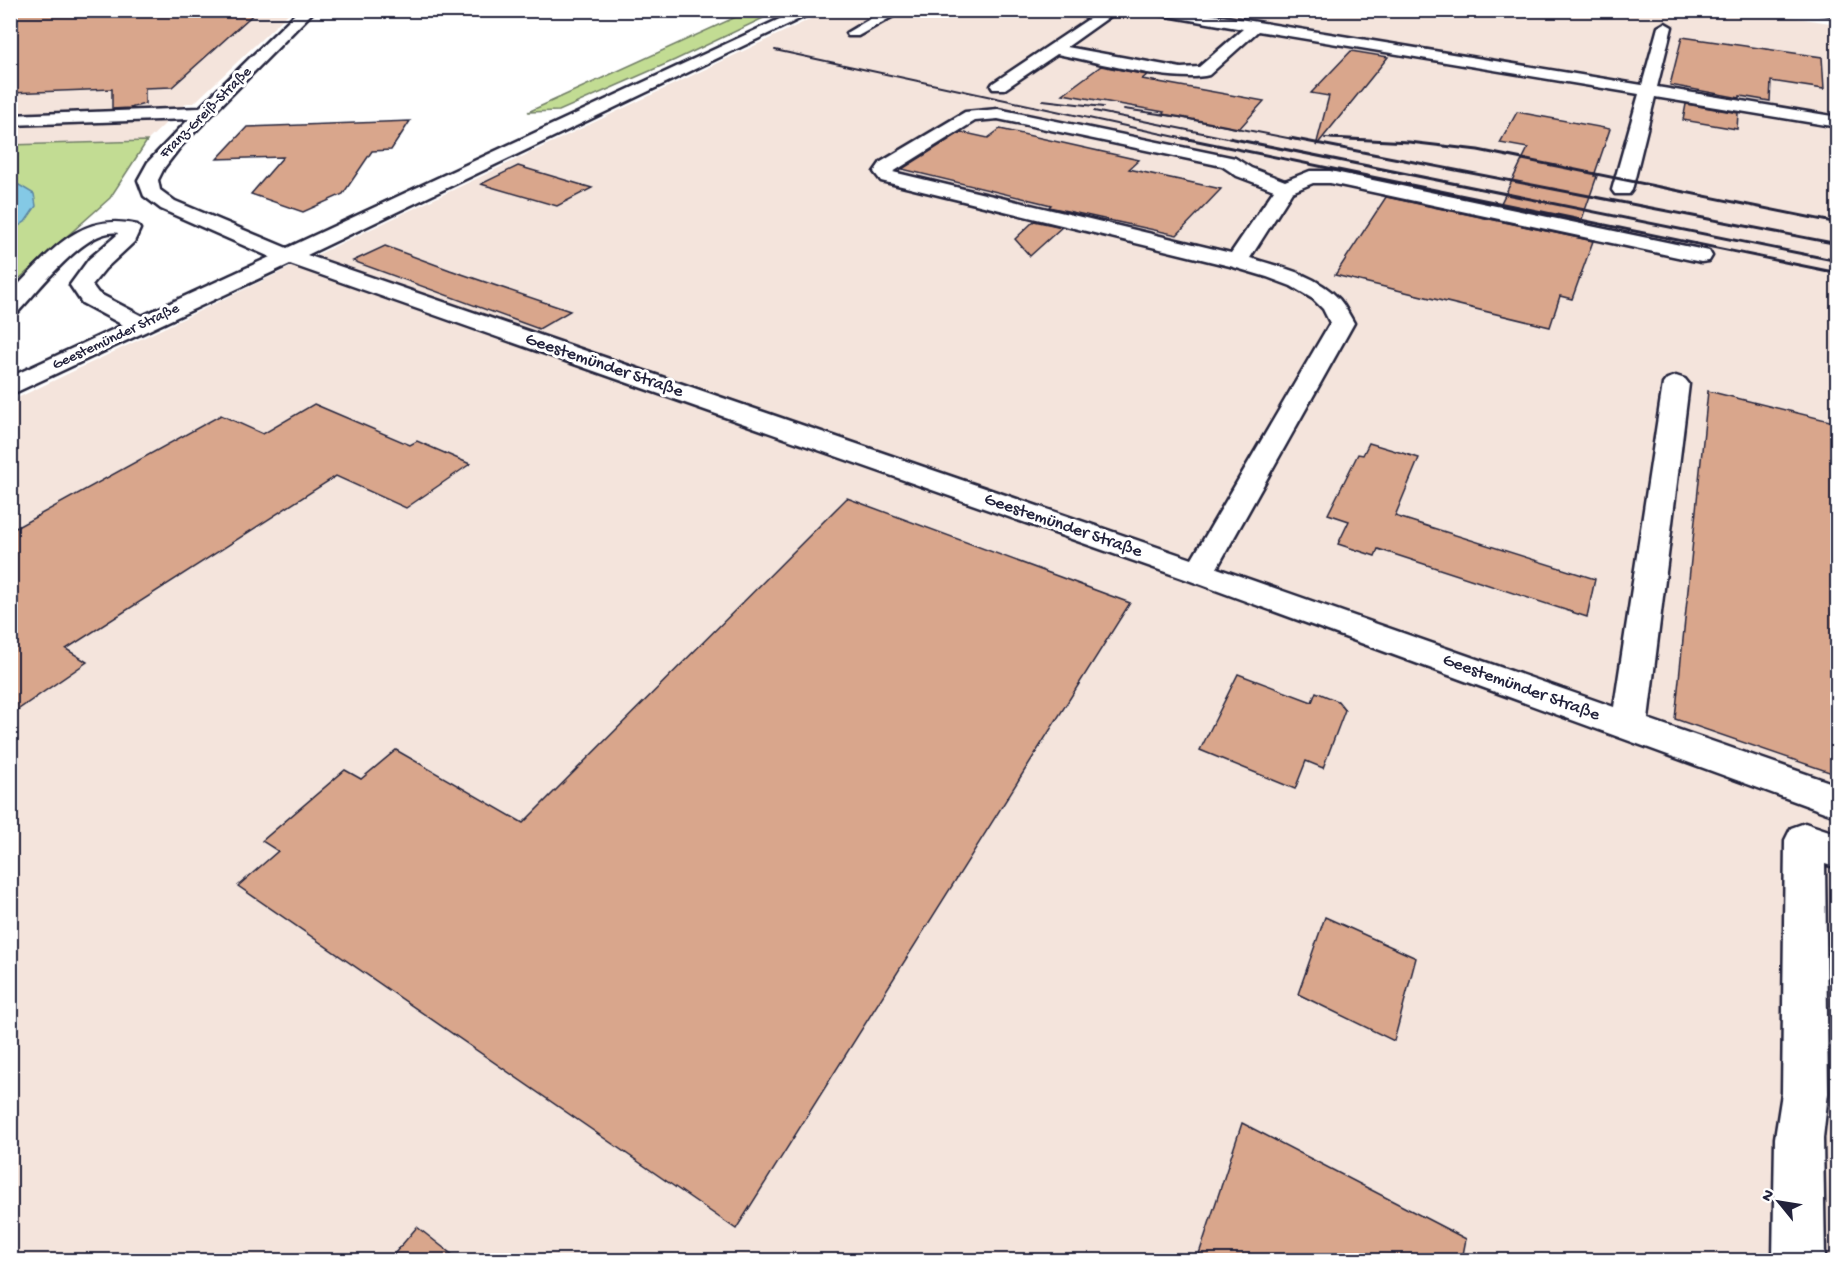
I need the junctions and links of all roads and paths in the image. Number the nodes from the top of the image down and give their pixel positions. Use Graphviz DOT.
graph roads {
  1 [pos="308,10"];
  2 [pos="784,10"];
  3 [pos="811,10"];
  4 [pos="897,10"];
  5 [pos="1112,10"];
  6 [pos="1155,10"];
  7 [pos="1254,27"];
  8 [pos="1665,27"];
  9 [pos="853,33"];
  10 [pos="1054,49"];
  11 [pos="999,86"];
  12 [pos="1648,91"];
  13 [pos="205,113"];
  14 [pos="10,120"];
  15 [pos="1838,122"];
  16 [pos="186,132"];
  17 [pos="10,136"];
  18 [pos="454,177"];
  19 [pos="1285,188"];
  20 [pos="1622,190"];
  21 [pos="287,255"];
  22 [pos="1701,256"];
  23 [pos="1237,261"];
  24 [pos="14,302"];
  25 [pos="142,325"];
  26 [pos="1676,384"];
  27 [pos="10,387"];
  28 [pos="1199,573"];
  29 [pos="1629,727"];
  30 [pos="1838,801"];
  31 [pos="1838,851"];
  32 [pos="1799,1260"];
  1 -- 13 [label="street, Franz-Greiß-Straße"];
  2 -- 18 [label="street, Geestemünder Straße"];
  3 -- 18 [label="street, Geestemünder Straße"];
  4 -- 9 [label="street"];
  5 -- 10 [label="street"];
  6 -- 7 [label="street"];
  7 -- 10 [label="street"];
  7 -- 12 [label="street"];
  8 -- 12 [label="street"];
  10 -- 11 [label="street"];
  12 -- 15 [label="street"];
  12 -- 20 [label="street"];
  13 -- 14 [label="street"];
  13 -- 16 [label="street, Franz-Greiß-Straße"];
  16 -- 17 [label="street"];
  16 -- 21 [label="street, Franz-Greiß-Straße"];
  18 -- 21 [label="street, Geestemünder Straße"];
  19 -- 22 [label="street"];
  19 -- 23 [label="street"];
  19 -- 23 [label="street"];
  21 -- 25 [label="street, Geestemünder Straße"];
  21 -- 28 [label="street, Geestemünder Straße"];
  23 -- 28 [label="street"];
  24 -- 25 [label="street"];
  25 -- 27 [label="street, Geestemünder Straße"];
  26 -- 29 [label="street"];
  28 -- 29 [label="street, Geestemünder Straße"];
  29 -- 30 [label="street, Geestemünder Straße"];
  31 -- 32 [label="street"];
}
